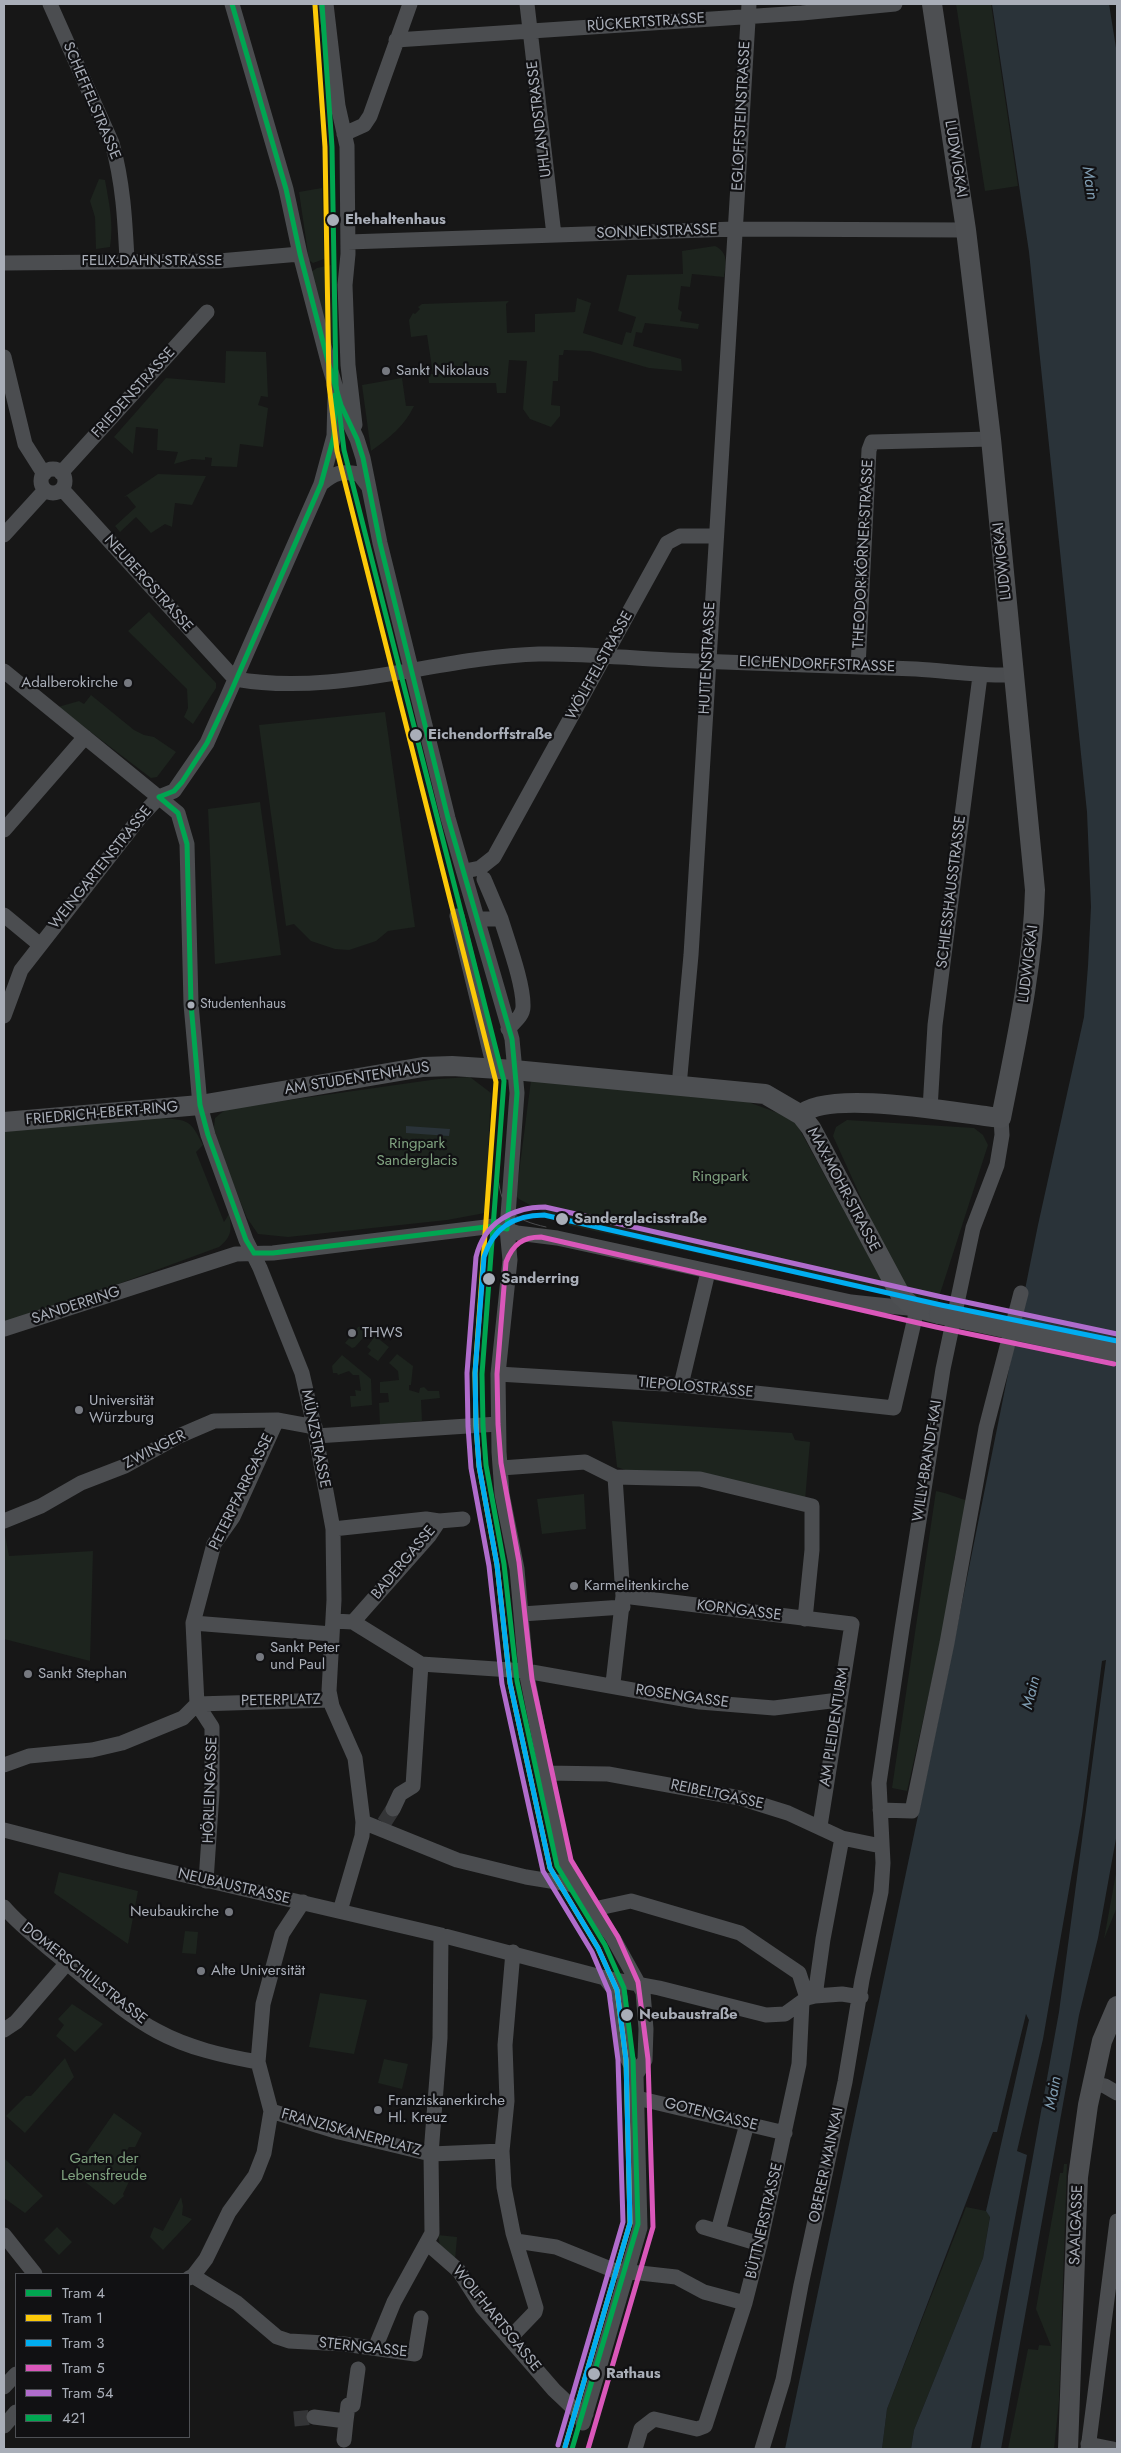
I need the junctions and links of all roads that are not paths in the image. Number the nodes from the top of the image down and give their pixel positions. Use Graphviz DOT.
graph roads {
  1 [pos="50,4"];
  2 [pos="232,4"];
  3 [pos="326,4"];
  4 [pos="410,4"];
  5 [pos="527,4"];
  6 [pos="895,4"];
  7 [pos="932,4"];
  8 [pos="748,10"];
  9 [pos="530,30"];
  10 [pos="396,40"];
  11 [pos="344,134"];
  12 [pos="735,229"];
  13 [pos="966,230"];
  14 [pos="554,235"];
  15 [pos="348,242"];
  16 [pos="300,254"];
  17 [pos="127,260"];
  18 [pos="4,263"];
  19 [pos="207,312"];
  20 [pos="4,357"];
  21 [pos="334,381"];
  22 [pos="357,439"];
  23 [pos="991,439"];
  24 [pos="61,473"];
  25 [pos="44,474"];
  26 [pos="321,484"];
  27 [pos="368,487"];
  28 [pos="62,489"];
  29 [pos="45,490"];
  30 [pos="4,535"];
  31 [pos="716,536"];
  32 [pos="604,657"];
  33 [pos="708,661"];
  34 [pos="858,667"];
  35 [pos="412,669"];
  36 [pos="4,671"];
  37 [pos="1014,675"];
  38 [pos="980,676"];
  39 [pos="235,679"];
  40 [pos="85,738"];
  41 [pos="159,797"];
  42 [pos="4,830"];
  43 [pos="465,871"];
  44 [pos="484,879"];
  45 [pos="4,915"];
  46 [pos="457,916"];
  47 [pos="478,919"];
  48 [pos="501,919"];
  49 [pos="39,944"];
  50 [pos="4,1016"];
  51 [pos="508,1029"];
  52 [pos="494,1068"];
  53 [pos="514,1070"];
  54 [pos="679,1086"];
  55 [pos="200,1106"];
  56 [pos="930,1109"];
  57 [pos="801,1115"];
  58 [pos="1001,1118"];
  59 [pos="4,1122"];
  60 [pos="507,1229"];
  61 [pos="254,1253"];
  62 [pos="708,1272"];
  63 [pos="1021,1293"];
  64 [pos="901,1296"];
  65 [pos="883,1306"];
  66 [pos="917,1309"];
  67 [pos="4,1329"];
  68 [pos="1117,1352"];
  69 [pos="498,1374"];
  70 [pos="681,1385"];
  71 [pos="277,1420"];
  72 [pos="498,1424"];
  73 [pos="315,1432"];
  74 [pos="501,1468"];
  75 [pos="615,1477"];
  76 [pos="463,1519"];
  77 [pos="4,1521"];
  78 [pos="439,1521"];
  79 [pos="333,1529"];
  80 [pos="623,1602"];
  81 [pos="522,1614"];
  82 [pos="805,1619"];
  83 [pos="353,1622"];
  84 [pos="193,1623"];
  85 [pos="852,1627"];
  86 [pos="333,1628"];
  87 [pos="421,1664"];
  88 [pos="526,1671"];
  89 [pos="610,1686"];
  90 [pos="330,1700"];
  91 [pos="839,1700"];
  92 [pos="197,1704"];
  93 [pos="4,1765"];
  94 [pos="546,1773"];
  95 [pos="393,1809"];
  96 [pos="880,1810"];
  97 [pos="363,1822"];
  98 [pos="820,1826"];
  99 [pos="4,1830"];
  100 [pos="842,1838"];
  101 [pos="881,1846"];
  102 [pos="883,1879"];
  103 [pos="206,1881"];
  104 [pos="575,1885"];
  105 [pos="303,1902"];
  106 [pos="4,1907"];
  107 [pos="594,1909"];
  108 [pos="340,1911"];
  109 [pos="441,1935"];
  110 [pos="513,1952"];
  111 [pos="68,1963"];
  112 [pos="605,1978"];
  113 [pos="639,1984"];
  114 [pos="861,1997"];
  115 [pos="808,1998"];
  116 [pos="1117,2006"];
  117 [pos="4,2030"];
  118 [pos="258,2062"];
  119 [pos="636,2075"];
  120 [pos="1092,2083"];
  121 [pos="1117,2092"];
  122 [pos="637,2098"];
  123 [pos="271,2111"];
  124 [pos="746,2124"];
  125 [pos="785,2133"];
  126 [pos="502,2151"];
  127 [pos="431,2154"];
  128 [pos="1117,2220"];
  129 [pos="703,2227"];
  130 [pos="718,2231"];
  131 [pos="4,2235"];
  132 [pos="516,2241"];
  133 [pos="427,2243"];
  134 [pos="760,2244"];
  135 [pos="626,2270"];
  136 [pos="34,2273"];
  137 [pos="191,2277"];
  138 [pos="745,2303"];
  139 [pos="421,2318"];
  140 [pos="510,2338"];
  141 [pos="363,2355"];
  142 [pos="15,2375"];
  143 [pos="4,2387"];
  144 [pos="15,2413"];
  145 [pos="314,2417"];
  146 [pos="346,2421"];
  147 [pos="4,2426"];
  148 [pos="344,2440"];
  149 [pos="1088,2446"];
  150 [pos="635,2449"];
  151 [pos="762,2449"];
  152 [pos="1068,2449"];
  153 [pos="1113,2449"];
  1 -- 17 [label="street, SCHEFFELSTRASSE"];
  2 -- 16 [label="street"];
  3 -- 11 [label="street"];
  4 -- 10 [label="street"];
  5 -- 9 [label="street, UHLANDSTRASSE"];
  6 -- 8 [label="street, RÜCKERTSTRASSE"];
  7 -- 13 [label="main road, LUDWIGKAI"];
  8 -- 9 [label="street, RÜCKERTSTRASSE"];
  8 -- 12 [label="street, EGLOFFSTEINSTRASSE"];
  9 -- 10 [label="street, RÜCKERTSTRASSE"];
  9 -- 14 [label="street, UHLANDSTRASSE"];
  10 -- 11 [label="street"];
  11 -- 15 [label="street"];
  12 -- 13 [label="street, SONNENSTRASSE"];
  12 -- 14 [label="street, SONNENSTRASSE"];
  12 -- 31 [label="street, HUTTENSTRASSE"];
  13 -- 23 [label="main road, LUDWIGKAI"];
  14 -- 15 [label="street, SONNENSTRASSE"];
  15 -- 22 [label="street"];
  16 -- 17 [label="street, FELIX-DAHN-STRASSE"];
  16 -- 21 [label="street"];
  17 -- 18 [label="street, FELIX-DAHN-STRASSE"];
  19 -- 24 [label="street, FRIEDENSTRASSE"];
  20 -- 25 [label="street"];
  21 -- 22 [label="street"];
  21 -- 26 [label="street, WEINGARTENSTRASSE"];
  22 -- 27 [label="street"];
  23 -- 34 [label="street, THEODOR-KÖRNER-STRASSE"];
  23 -- 37 [label="main road, LUDWIGKAI"];
  24 -- 25 [label="street"];
  24 -- 28 [label="street"];
  25 -- 29 [label="street"];
  26 -- 27 [label="street"];
  26 -- 39 [label="street, WEINGARTENSTRASSE"];
  27 -- 35 [label="street"];
  28 -- 29 [label="street"];
  28 -- 39 [label="street, NEUBERGSTRASSE"];
  29 -- 30 [label="street"];
  31 -- 32 [label="street, WÖLFFELSTRASSE"];
  31 -- 33 [label="street, HUTTENSTRASSE"];
  32 -- 33 [label="street, EICHENDORFFSTRASSE"];
  32 -- 35 [label="street, EICHENDORFFSTRASSE"];
  32 -- 43 [label="street, WÖLFFELSTRASSE"];
  33 -- 34 [label="street, EICHENDORFFSTRASSE"];
  33 -- 54 [label="street, HUTTENSTRASSE"];
  34 -- 38 [label="street, EICHENDORFFSTRASSE"];
  35 -- 39 [label="street, EICHENDORFFSTRASSE"];
  35 -- 43 [label="street"];
  36 -- 40 [label="street"];
  37 -- 38 [label="street, EICHENDORFFSTRASSE"];
  37 -- 58 [label="main road, LUDWIGKAI"];
  38 -- 56 [label="street, SCHIESSHAUSSTRASSE"];
  39 -- 41 [label="street, WEINGARTENSTRASSE"];
  40 -- 41 [label="street"];
  40 -- 42 [label="street"];
  41 -- 49 [label="street, WEINGARTENSTRASSE"];
  41 -- 55 [label="street, MÜNZSTRASSE"];
  43 -- 47 [label="street"];
  44 -- 48 [label="street"];
  45 -- 49 [label="street"];
  46 -- 52 [label="street"];
  47 -- 48 [label="street"];
  47 -- 51 [label="street"];
  48 -- 51 [label="street"];
  49 -- 50 [label="street, WEINGARTENSTRASSE"];
  51 -- 53 [label="street"];
  52 -- 53 [label="main road, AM STUDENTENHAUS"];
  52 -- 55 [label="main road, AM STUDENTENHAUS"];
  53 -- 54 [label="main road"];
  53 -- 60 [label="street"];
  54 -- 57 [label="main road"];
  55 -- 59 [label="main road, FRIEDRICH-EBERT-RING"];
  55 -- 61 [label="street, MÜNZSTRASSE"];
  56 -- 57 [label="main road"];
  56 -- 58 [label="main road"];
  57 -- 64 [label="main road, MAX-MOHR-STRASSE"];
  58 -- 96 [label="street, WILLY-BRANDT-KAI"];
  60 -- 61 [label="street, SANDERRING"];
  60 -- 62 [label="street, SANDERRING"];
  60 -- 69 [label="street"];
  61 -- 67 [label="street, SANDERRING"];
  61 -- 73 [label="street, MÜNZSTRASSE"];
  62 -- 65 [label="street, SANDERRING"];
  62 -- 70 [label="street"];
  63 -- 96 [label="street"];
  64 -- 65 [label="street"];
  64 -- 66 [label="main road"];
  65 -- 66 [label="street, SANDERRING"];
  66 -- 68 [label="main road, bridge"];
  66 -- 70 [label="street, TIEPOLOSTRASSE"];
  69 -- 70 [label="street, TIEPOLOSTRASSE"];
  69 -- 72 [label="street"];
  71 -- 73 [label="street, ZWINGER"];
  71 -- 77 [label="street, ZWINGER"];
  71 -- 84 [label="street, PETERPFARRGASSE"];
  72 -- 73 [label="street, ZWINGER"];
  72 -- 74 [label="street"];
  73 -- 79 [label="street, MÜNZSTRASSE"];
  74 -- 75 [label="street"];
  74 -- 81 [label="street"];
  75 -- 80 [label="street"];
  75 -- 82 [label="street"];
  76 -- 78 [label="street, BADERGASSE"];
  78 -- 79 [label="street"];
  78 -- 83 [label="street, BADERGASSE"];
  79 -- 86 [label="street, MÜNZSTRASSE"];
  80 -- 81 [label="street, KORNGASSE"];
  80 -- 82 [label="street, KORNGASSE"];
  80 -- 89 [label="street"];
  81 -- 88 [label="street"];
  82 -- 85 [label="street, KORNGASSE"];
  83 -- 86 [label="street"];
  83 -- 87 [label="street"];
  84 -- 86 [label="street"];
  84 -- 92 [label="street"];
  85 -- 91 [label="street, AM PLEIDENTURM"];
  86 -- 90 [label="street, PETERPLATZ"];
  87 -- 88 [label="street, ROSENGASSE"];
  87 -- 95 [label="street"];
  88 -- 89 [label="street, ROSENGASSE"];
  88 -- 94 [label="street"];
  89 -- 91 [label="street, ROSENGASSE"];
  90 -- 92 [label="street, PETERPLATZ"];
  90 -- 97 [label="street"];
  91 -- 98 [label="street, AM PLEIDENTURM"];
  92 -- 93 [label="street"];
  92 -- 103 [label="street, HÖRLEINGASSE"];
  94 -- 98 [label="street, REIBELTGASSE"];
  94 -- 104 [label="street"];
  96 -- 101 [label="street, WILLY-BRANDT-KAI"];
  97 -- 104 [label="street"];
  97 -- 108 [label="street"];
  98 -- 100 [label="street, REIBELTGASSE"];
  99 -- 103 [label="street, NEUBAUSTRASSE"];
  100 -- 101 [label="street, REIBELTGASSE"];
  100 -- 115 [label="street"];
  101 -- 102 [label="street, WILLY-BRANDT-KAI"];
  102 -- 114 [label="street, OBERER MAINKAI"];
  103 -- 105 [label="street, NEUBAUSTRASSE"];
  104 -- 107 [label="street"];
  105 -- 108 [label="street, NEUBAUSTRASSE"];
  105 -- 118 [label="street"];
  106 -- 111 [label="street, DOMERSCHULSTRASSE"];
  107 -- 113 [label="street"];
  107 -- 115 [label="street"];
  108 -- 109 [label="street, NEUBAUSTRASSE"];
  109 -- 110 [label="street, NEUBAUSTRASSE"];
  109 -- 127 [label="street"];
  110 -- 112 [label="street, NEUBAUSTRASSE"];
  110 -- 126 [label="street"];
  111 -- 117 [label="street"];
  111 -- 118 [label="street, DOMERSCHULSTRASSE"];
  112 -- 113 [label="street, NEUBAUSTRASSE"];
  112 -- 119 [label="street"];
  113 -- 115 [label="street, NEUBAUSTRASSE"];
  113 -- 119 [label="street"];
  114 -- 115 [label="street"];
  114 -- 151 [label="street, OBERER MAINKAI"];
  115 -- 125 [label="street, BÜTTNERSTRASSE"];
  116 -- 120 [label="main road, SAALGASSE"];
  118 -- 123 [label="street"];
  119 -- 122 [label="street"];
  120 -- 121 [label="street"];
  120 -- 152 [label="main road, SAALGASSE"];
  122 -- 124 [label="street, GOTENGASSE"];
  122 -- 135 [label="street"];
  123 -- 127 [label="street, FRANZISKANERPLATZ"];
  123 -- 137 [label="street"];
  124 -- 125 [label="street, GOTENGASSE"];
  124 -- 130 [label="street"];
  125 -- 134 [label="street, BÜTTNERSTRASSE"];
  126 -- 127 [label="street, FRANZISKANERPLATZ"];
  126 -- 132 [label="street"];
  127 -- 133 [label="street"];
  128 -- 149 [label="street"];
  129 -- 130 [label="street"];
  130 -- 134 [label="street"];
  131 -- 136 [label="street"];
  132 -- 135 [label="street"];
  132 -- 140 [label="street"];
  133 -- 140 [label="street, WOLFHARTSGASSE"];
  133 -- 141 [label="street"];
  134 -- 138 [label="street, BÜTTNERSTRASSE"];
  135 -- 138 [label="street"];
  135 -- 140 [label="street, WOLFHARTSGASSE"];
  137 -- 141 [label="street, STERNGASSE"];
  138 -- 150 [label="street, BÜTTNERSTRASSE"];
  139 -- 141 [label="street, STERNGASSE"];
  141 -- 146 [label="street"];
  142 -- 143 [label="street"];
  144 -- 147 [label="street"];
  145 -- 146 [label="street"];
  146 -- 148 [label="street"];
  149 -- 153 [label="street"];
}
